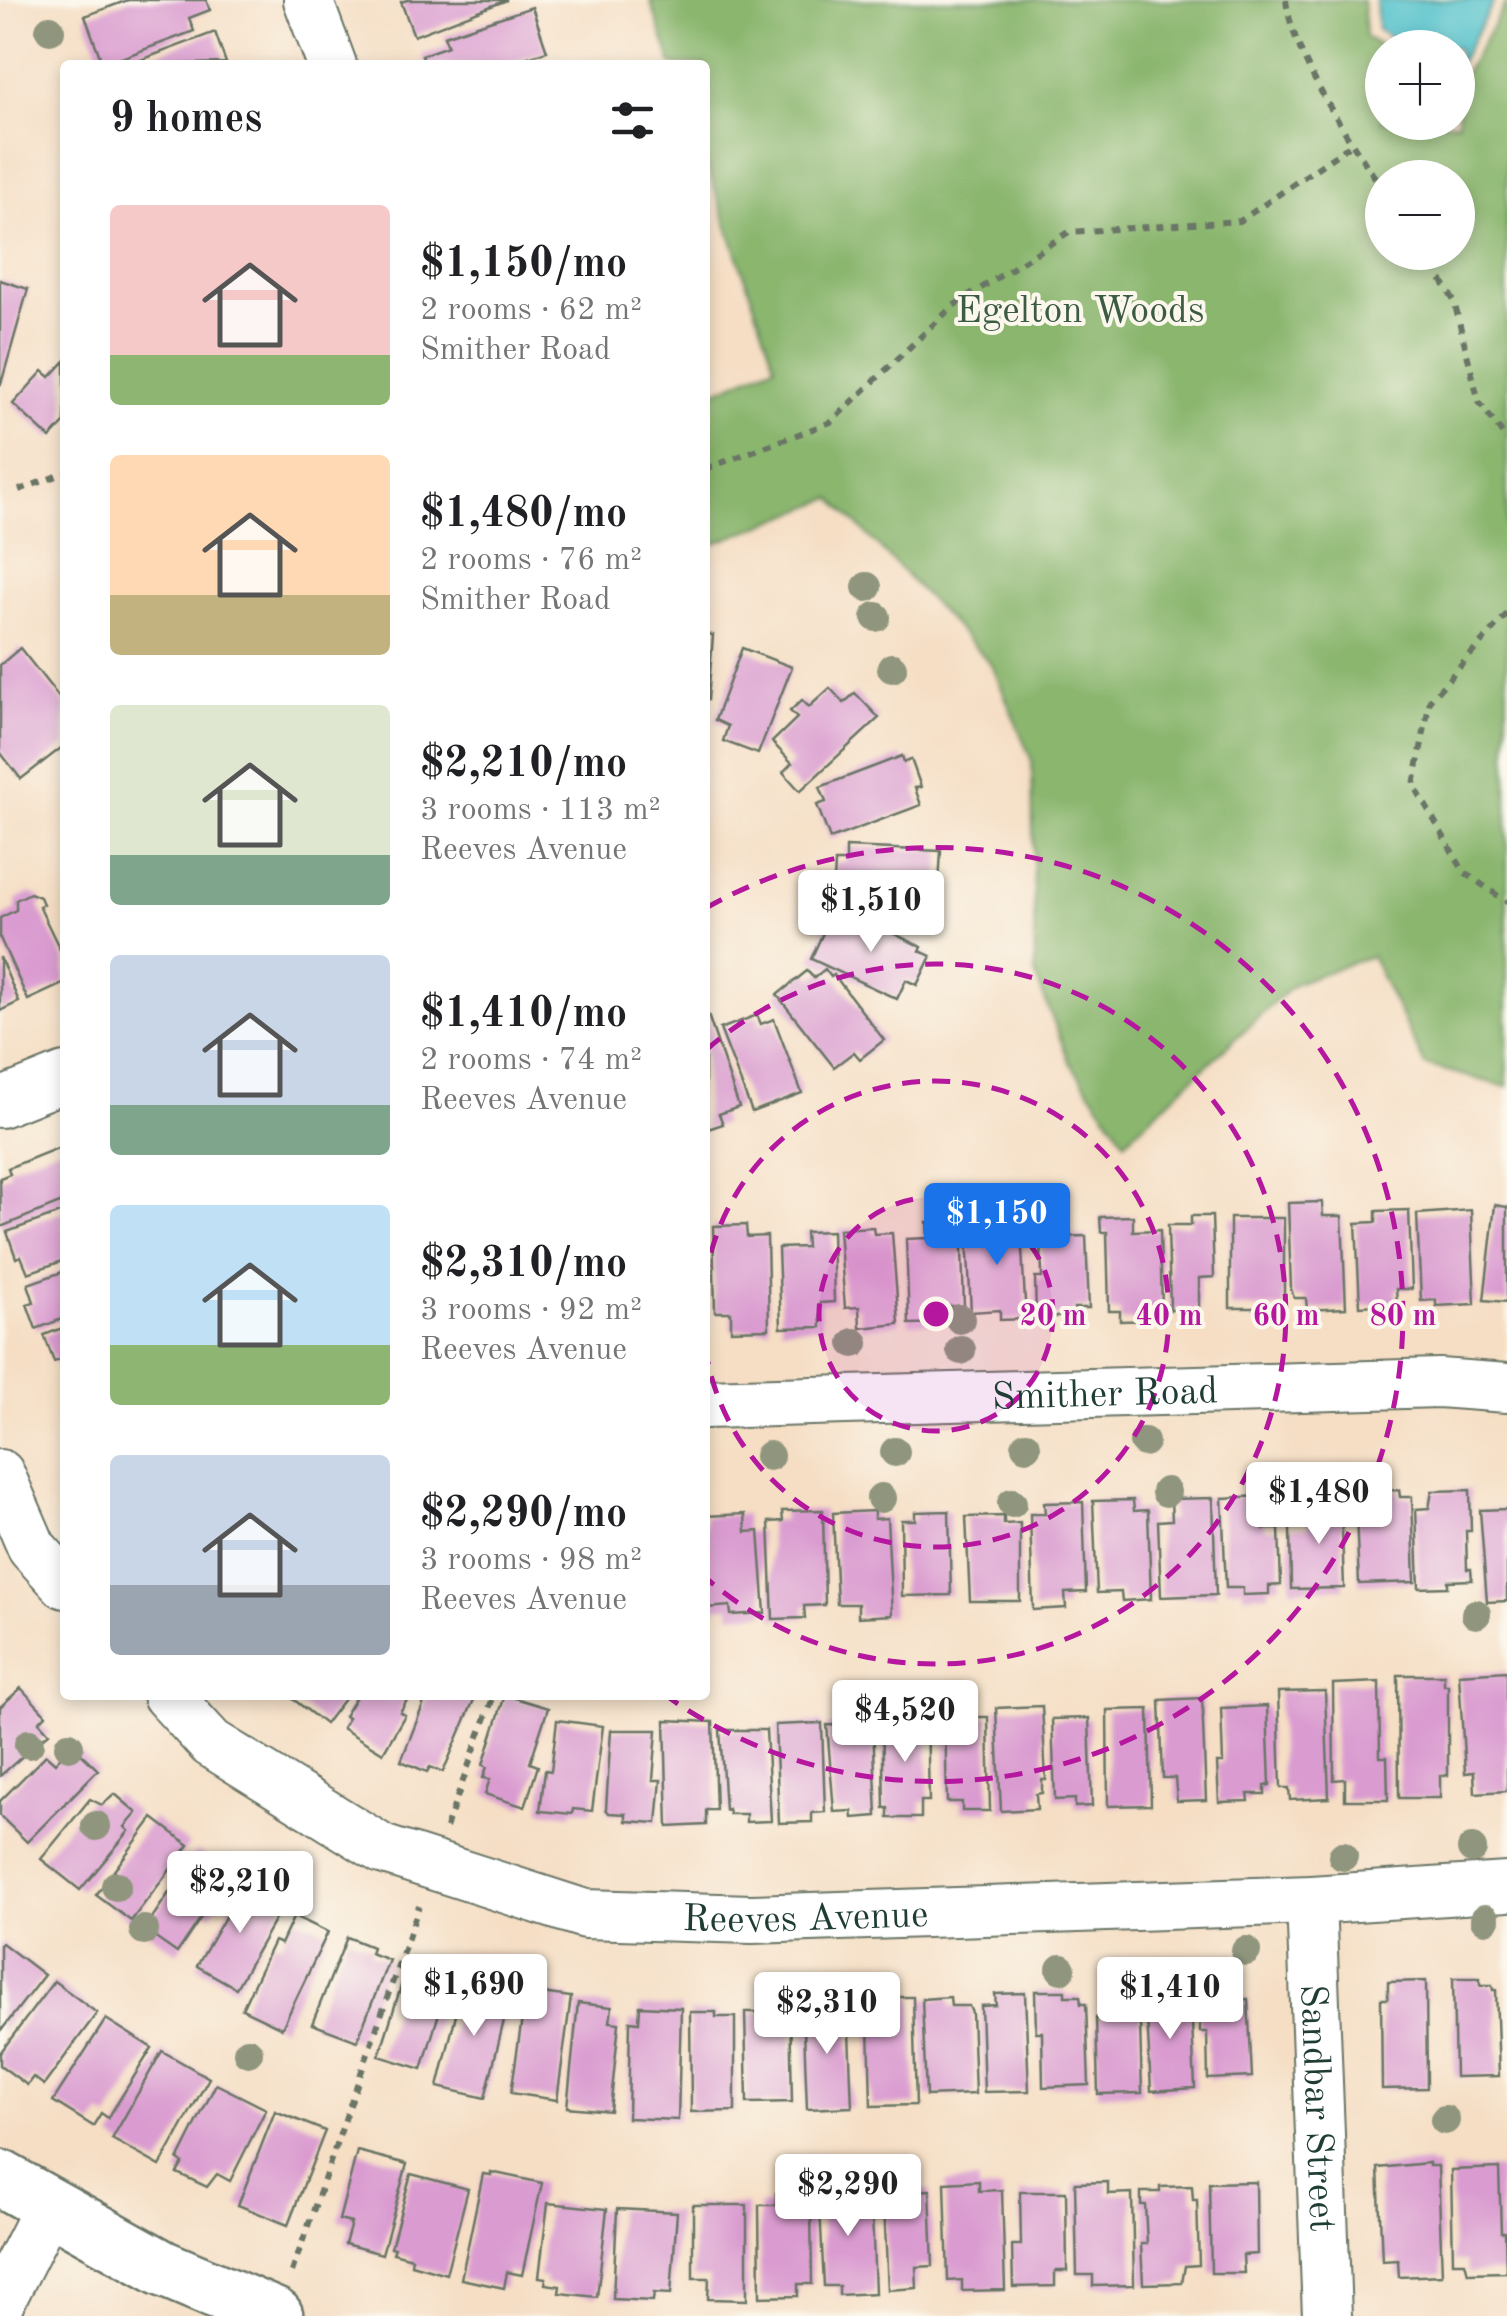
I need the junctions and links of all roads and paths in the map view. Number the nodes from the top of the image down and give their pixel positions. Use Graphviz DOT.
graph roads {
  1 [pos="308,0"];
  2 [pos="1286,0"];
  3 [pos="330,60"];
  4 [pos="1352,144"];
  5 [pos="1365,163"];
  6 [pos="1435,270"];
  7 [pos="1507,440"];
  8 [pos="710,467"];
  9 [pos="60,476"];
  10 [pos="19,490"];
  11 [pos="1507,614"];
  12 [pos="1507,902"];
  13 [pos="60,1079"];
  14 [pos="0,1103"];
  15 [pos="1507,1388"];
  16 [pos="710,1404"];
  17 [pos="0,1474"];
  18 [pos="60,1579"];
  19 [pos="172,1700"];
  20 [pos="492,1700"];
  21 [pos="433,1865"];
  22 [pos="1507,1887"];
  23 [pos="1311,1900"];
  24 [pos="0,2178"];
  25 [pos="49,2205"];
  26 [pos="282,2297"];
  27 [pos="0,2302"];
  28 [pos="1327,2316"];
  1 -- 3 [label="street"];
  2 -- 4 [label="path"];
  4 -- 5 [label="path"];
  4 -- 8 [label="path"];
  6 -- 7 [label="path"];
  9 -- 10 [label="path"];
  11 -- 12 [label="path"];
  13 -- 14 [label="street"];
  15 -- 16 [label="street, Smither Road"];
  17 -- 18 [label="street"];
  19 -- 21 [label="street, Reeves Avenue"];
  20 -- 21 [label="path"];
  21 -- 23 [label="street, Reeves Avenue"];
  21 -- 26 [label="path"];
  22 -- 23 [label="street, Reeves Avenue"];
  23 -- 28 [label="street, Sandbar Street"];
  24 -- 25 [label="street"];
  25 -- 26 [label="street"];
  25 -- 27 [label="street"];
}
